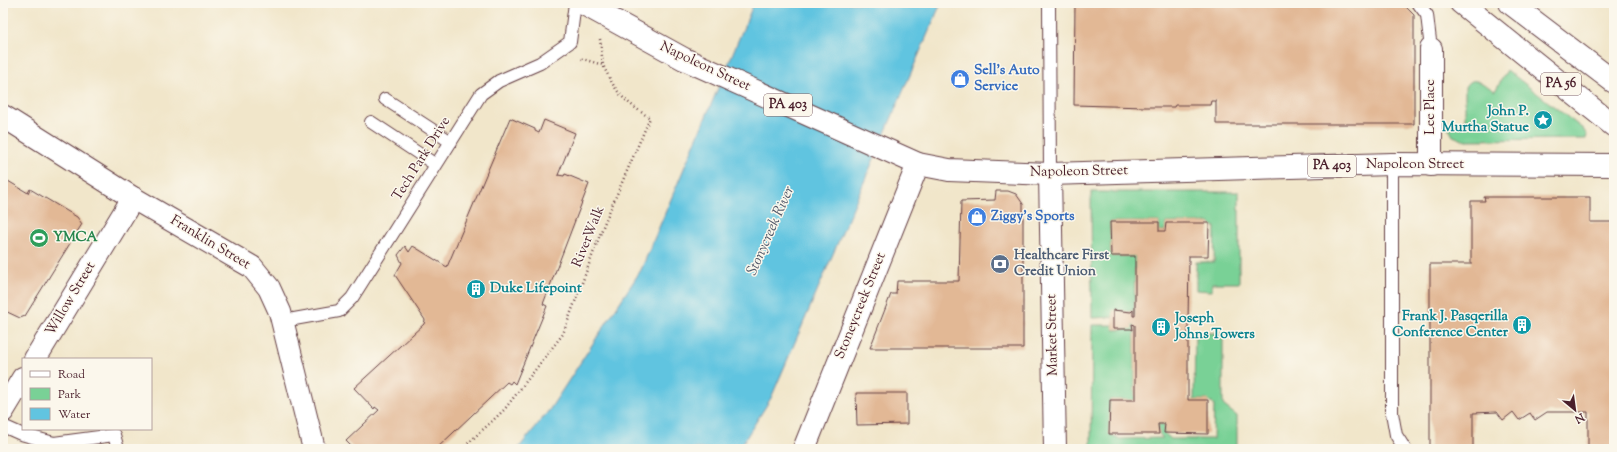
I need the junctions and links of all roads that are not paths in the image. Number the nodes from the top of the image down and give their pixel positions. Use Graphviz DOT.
graph roads {
  1 [pos="575,3"];
  2 [pos="582,3"];
  3 [pos="1048,3"];
  4 [pos="1418,3"];
  5 [pos="1461,3"];
  6 [pos="1516,8"];
  7 [pos="1431,50"];
  8 [pos="1614,82"];
  9 [pos="386,99"];
  10 [pos="3,116"];
  11 [pos="371,122"];
  12 [pos="1614,126"];
  13 [pos="451,142"];
  14 [pos="918,164"];
  15 [pos="1392,164"];
  16 [pos="436,165"];
  17 [pos="1431,165"];
  18 [pos="1614,165"];
  19 [pos="1050,174"];
  20 [pos="133,198"];
  21 [pos="283,321"];
  22 [pos="36,358"];
  23 [pos="22,380"];
  24 [pos="3,411"];
  25 [pos="3,426"];
  26 [pos="118,449"];
  27 [pos="314,449"];
  28 [pos="804,449"];
  29 [pos="1055,449"];
  30 [pos="1405,449"];
  1 -- 13 [label="lane, Tech Park Drive"];
  2 -- 14 [label="main road, Napoleon Street / PA 403"];
  3 -- 19 [label="lane"];
  4 -- 7 [label="lane"];
  5 -- 12 [label="main road, PA 56"];
  6 -- 8 [label="main road, PA 56"];
  7 -- 17 [label="main road, Lee Place"];
  9 -- 13 [label="lane"];
  10 -- 20 [label="main road, Franklin Street"];
  11 -- 16 [label="lane"];
  13 -- 16 [label="lane, Tech Park Drive"];
  14 -- 19 [label="main road, Napoleon Street / PA 403"];
  14 -- 28 [label="main road, Stoneycreek Street"];
  15 -- 17 [label="main road, Napoleon Street / PA 403"];
  15 -- 19 [label="main road, Napoleon Street / PA 403"];
  15 -- 30 [label="lane"];
  16 -- 21 [label="lane, Tech Park Drive"];
  17 -- 18 [label="main road, Napoleon Street / PA 403"];
  19 -- 29 [label="main road, Market Street"];
  20 -- 21 [label="main road, Franklin Street"];
  20 -- 22 [label="main road, Willow Street"];
  21 -- 27 [label="main road, Franklin Street"];
  23 -- 24 [label="main road"];
  25 -- 26 [label="lane"];
}
